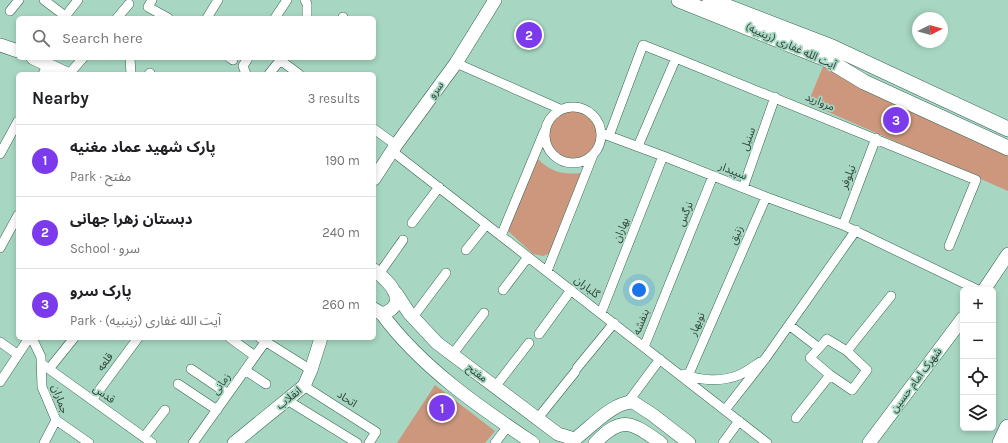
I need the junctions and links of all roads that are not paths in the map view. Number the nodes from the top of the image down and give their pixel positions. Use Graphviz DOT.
graph roads {
  1 [pos="19,0"];
  2 [pos="44,0"];
  3 [pos="78,0"];
  4 [pos="152,0"];
  5 [pos="218,0"];
  6 [pos="287,0"];
  7 [pos="305,0"];
  8 [pos="495,0"];
  9 [pos="679,0"];
  10 [pos="710,0"];
  11 [pos="129,4"];
  12 [pos="10,11"];
  13 [pos="63,16"];
  14 [pos="65,16"];
  15 [pos="120,16"];
  16 [pos="164,16"];
  17 [pos="208,16"];
  18 [pos="276,16"];
  19 [pos="307,16"];
  20 [pos="0,45"];
  21 [pos="16,50"];
  22 [pos="676,58"];
  23 [pos="36,60"];
  24 [pos="81,60"];
  25 [pos="130,60"];
  26 [pos="247,60"];
  27 [pos="280,60"];
  28 [pos="282,60"];
  29 [pos="456,63"];
  30 [pos="46,69"];
  31 [pos="59,72"];
  32 [pos="70,72"];
  33 [pos="131,72"];
  34 [pos="245,72"];
  35 [pos="271,72"];
  36 [pos="297,72"];
  37 [pos="775,97"];
  38 [pos="560,109"];
  39 [pos="16,125"];
  40 [pos="1008,129"];
  41 [pos="545,130"];
  42 [pos="376,133"];
  43 [pos="605,134"];
  44 [pos="876,138"];
  45 [pos="638,146"];
  46 [pos="394,148"];
  47 [pos="1008,148"];
  48 [pos="0,154"];
  49 [pos="593,155"];
  50 [pos="664,156"];
  51 [pos="376,176"];
  52 [pos="713,176"];
  53 [pos="439,187"];
  54 [pos="743,188"];
  55 [pos="766,198"];
  56 [pos="16,219"];
  57 [pos="412,223"];
  58 [pos="486,225"];
  59 [pos="843,225"];
  60 [pos="856,230"];
  61 [pos="501,236"];
  62 [pos="403,240"];
  63 [pos="949,246"];
  64 [pos="0,248"];
  65 [pos="466,250"];
  66 [pos="1008,254"];
  67 [pos="528,257"];
  68 [pos="678,261"];
  69 [pos="547,271"];
  70 [pos="377,272"];
  71 [pos="446,273"];
  72 [pos="728,283"];
  73 [pos="972,287"];
  74 [pos="986,287"];
  75 [pos="504,290"];
  76 [pos="571,290"];
  77 [pos="396,293"];
  78 [pos="891,296"];
  79 [pos="378,312"];
  80 [pos="484,313"];
  81 [pos="601,314"];
  82 [pos="413,317"];
  83 [pos="960,322"];
  84 [pos="614,324"];
  85 [pos="789,325"];
  86 [pos="539,334"];
  87 [pos="28,340"];
  88 [pos="33,340"];
  89 [pos="72,340"];
  90 [pos="137,340"];
  91 [pos="233,340"];
  92 [pos="264,340"];
  93 [pos="266,340"];
  94 [pos="320,340"];
  95 [pos="0,342"];
  96 [pos="529,343"];
  97 [pos="644,347"];
  98 [pos="819,348"];
  99 [pos="847,351"];
  100 [pos="17,354"];
  101 [pos="452,355"];
  102 [pos="255,356"];
  103 [pos="660,359"];
  104 [pos="765,359"];
  105 [pos="45,367"];
  106 [pos="191,369"];
  107 [pos="245,370"];
  108 [pos="311,370"];
  109 [pos="673,370"];
  110 [pos="830,375"];
  111 [pos="688,376"];
  112 [pos="0,382"];
  113 [pos="178,384"];
  114 [pos="266,384"];
  115 [pos="304,386"];
  116 [pos="495,387"];
  117 [pos="228,394"];
  118 [pos="92,400"];
  119 [pos="286,400"];
  120 [pos="628,402"];
  121 [pos="165,410"];
  122 [pos="217,410"];
  123 [pos="725,410"];
  124 [pos="538,418"];
  125 [pos="796,418"];
  126 [pos="56,420"];
  127 [pos="739,421"];
  128 [pos="508,426"];
  129 [pos="144,437"];
  130 [pos="572,441"];
  131 [pos="44,443"];
  132 [pos="89,443"];
  133 [pos="152,443"];
  134 [pos="193,443"];
  135 [pos="234,443"];
  136 [pos="357,443"];
  137 [pos="369,443"];
  138 [pos="495,443"];
  139 [pos="533,443"];
  140 [pos="595,443"];
  141 [pos="661,443"];
  142 [pos="689,443"];
  143 [pos="723,443"];
  144 [pos="767,443"];
  145 [pos="869,443"];
  1 -- 12 [label="street"];
  2 -- 13 [label="street"];
  3 -- 14 [label="street"];
  4 -- 16 [label="street"];
  5 -- 17 [label="street"];
  6 -- 18 [label="street"];
  7 -- 19 [label="street"];
  8 -- 29 [label="street, سرو"];
  9 -- 47 [label="main road, آیت الله غفاری (زینبیه)"];
  10 -- 40 [label="main road, آیت الله غفاری (زینبیه)"];
  11 -- 15 [label="street"];
  20 -- 21 [label="street"];
  22 -- 37 [label="street, مروارید"];
  22 -- 43 [label="street, مروارید"];
  22 -- 45 [label="street"];
  23 -- 30 [label="street"];
  24 -- 32 [label="street"];
  25 -- 33 [label="street"];
  26 -- 34 [label="street"];
  27 -- 35 [label="street"];
  28 -- 36 [label="street"];
  29 -- 38 [label="street"];
  29 -- 46 [label="street, سرو"];
  30 -- 31 [label="street"];
  37 -- 44 [label="street, مروارید"];
  37 -- 54 [label="street, سنبل"];
  38 -- 41 [label="street"];
  38 -- 43 [label="street"];
  39 -- 48 [label="street"];
  41 -- 49 [label="street"];
  41 -- 61 [label="street"];
  42 -- 46 [label="street, گلباران"];
  43 -- 45 [label="street, سپیدار"];
  43 -- 49 [label="street"];
  44 -- 59 [label="street, نیلوفر"];
  44 -- 63 [label="street, مروارید"];
  45 -- 50 [label="street, سپیدار"];
  46 -- 51 [label="street, سرو"];
  46 -- 53 [label="street, گلباران"];
  49 -- 69 [label="street"];
  50 -- 52 [label="street, سپیدار"];
  50 -- 81 [label="street, بهاران"];
  52 -- 54 [label="street, سپیدار"];
  52 -- 68 [label="street, نرگس"];
  53 -- 57 [label="street"];
  53 -- 58 [label="street, گلباران"];
  54 -- 55 [label="street, سپیدار"];
  55 -- 59 [label="street, سپیدار"];
  55 -- 72 [label="street, زنبق"];
  56 -- 64 [label="street"];
  58 -- 61 [label="street, گلباران"];
  58 -- 65 [label="street"];
  59 -- 60 [label="street, سپیدار"];
  60 -- 73 [label="street, سپیدار"];
  60 -- 85 [label="street"];
  61 -- 67 [label="street, گلباران"];
  62 -- 70 [label="street"];
  66 -- 74 [label="street"];
  67 -- 69 [label="street, گلباران"];
  67 -- 75 [label="street"];
  68 -- 97 [label="street, بنفشه"];
  69 -- 76 [label="street, گلباران"];
  70 -- 77 [label="street, مفتح"];
  71 -- 82 [label="street"];
  72 -- 111 [label="street, نوبهار"];
  76 -- 81 [label="street, گلباران"];
  76 -- 86 [label="street"];
  77 -- 79 [label="street"];
  77 -- 82 [label="street, مفتح"];
  78 -- 99 [label="street"];
  79 -- 128 [label="street"];
  80 -- 101 [label="street"];
  81 -- 84 [label="street, گلباران"];
  82 -- 101 [label="street, مفتح"];
  83 -- 145 [label="street, شهرک امام حسین"];
  84 -- 97 [label="street, گلباران"];
  84 -- 124 [label="street"];
  85 -- 98 [label="street"];
  85 -- 104 [label="street"];
  87 -- 100 [label="street"];
  88 -- 105 [label="street, جماران"];
  89 -- 105 [label="street"];
  90 -- 118 [label="street, قلعه"];
  91 -- 102 [label="street"];
  92 -- 102 [label="street, زمانی"];
  93 -- 108 [label="street"];
  94 -- 108 [label="street, انقلاب"];
  95 -- 100 [label="street"];
  96 -- 116 [label="street"];
  97 -- 103 [label="street, گلباران"];
  98 -- 99 [label="street"];
  98 -- 110 [label="street"];
  99 -- 110 [label="street"];
  100 -- 112 [label="street"];
  101 -- 116 [label="street, مفتح"];
  102 -- 107 [label="street, زمانی"];
  103 -- 109 [label="street, گلباران"];
  103 -- 120 [label="street"];
  104 -- 111 [label="street"];
  104 -- 123 [label="street"];
  105 -- 118 [label="street, قدس"];
  105 -- 126 [label="street, جماران"];
  106 -- 117 [label="street"];
  107 -- 114 [label="street"];
  107 -- 117 [label="street, زمانی"];
  108 -- 115 [label="street, انقلاب"];
  109 -- 111 [label="street"];
  109 -- 123 [label="street, گلباران"];
  110 -- 125 [label="street"];
  113 -- 122 [label="street"];
  115 -- 119 [label="street, انقلاب"];
  115 -- 137 [label="street, اتحاد"];
  116 -- 124 [label="street, مفتح"];
  117 -- 122 [label="street, زمانی"];
  118 -- 129 [label="street, قدس"];
  119 -- 135 [label="street, انقلاب"];
  119 -- 136 [label="street"];
  120 -- 130 [label="street"];
  120 -- 142 [label="street"];
  121 -- 129 [label="street"];
  122 -- 134 [label="street, زمانی"];
  123 -- 127 [label="street, گلباران"];
  124 -- 130 [label="street, مفتح"];
  126 -- 131 [label="street, جماران"];
  126 -- 132 [label="street"];
  127 -- 143 [label="street"];
  127 -- 144 [label="street, گلباران"];
  128 -- 138 [label="street"];
  128 -- 139 [label="street"];
  129 -- 133 [label="street, قدس"];
  140 -- 141 [label="street"];
}
